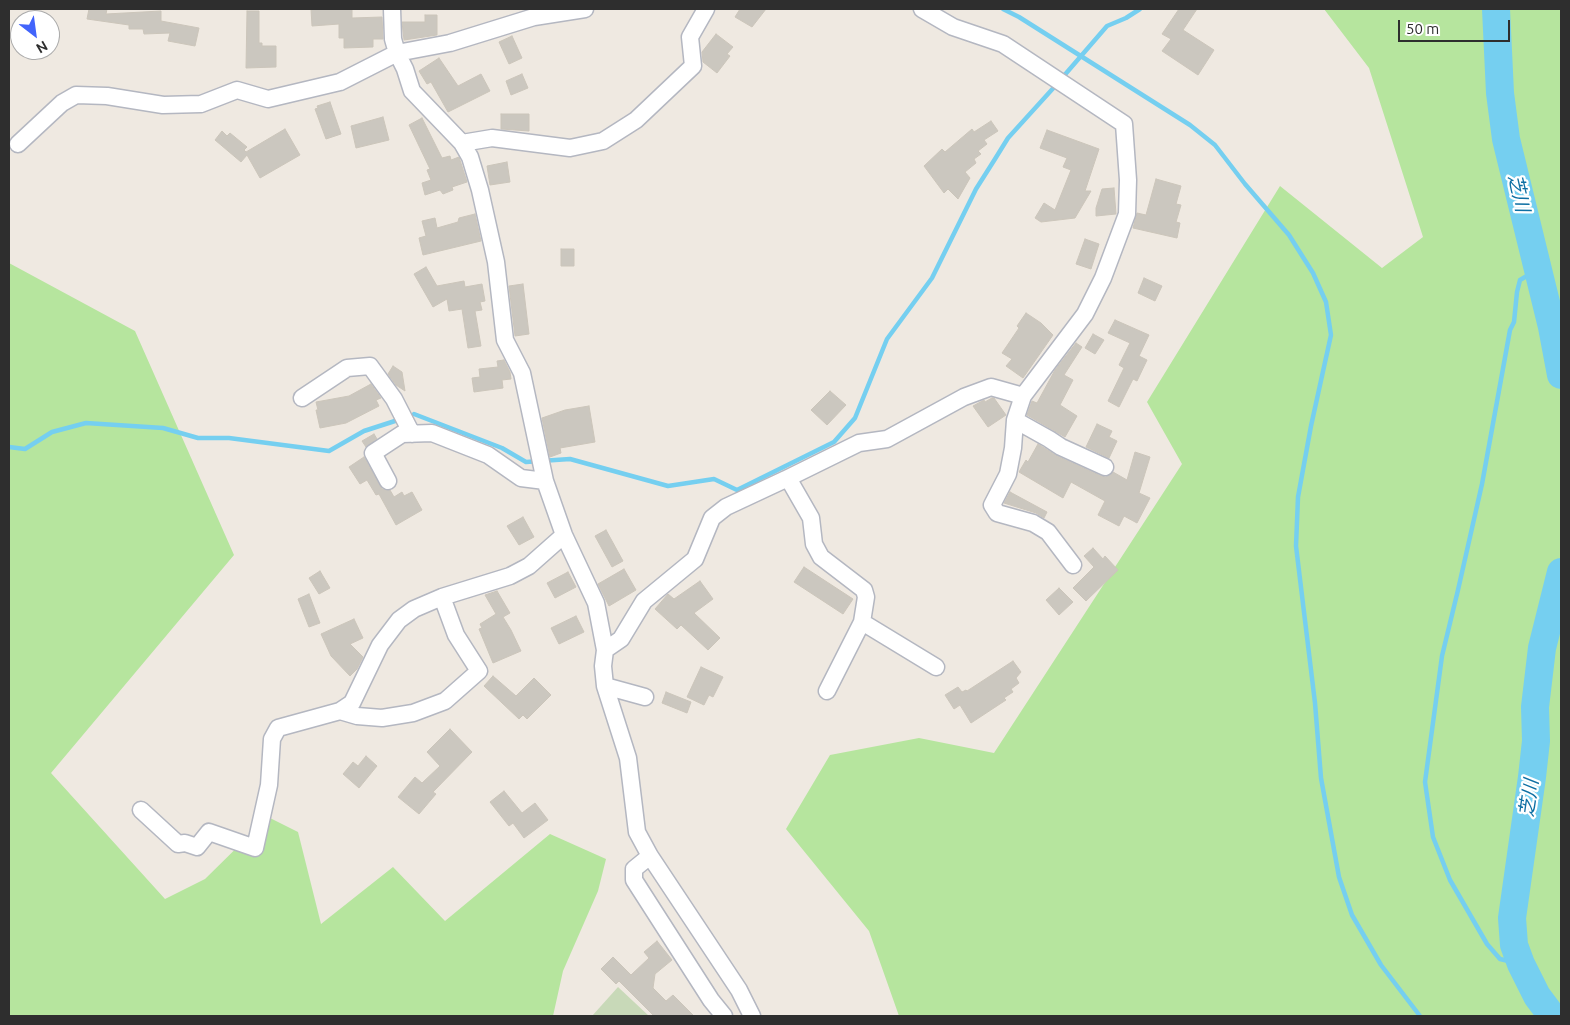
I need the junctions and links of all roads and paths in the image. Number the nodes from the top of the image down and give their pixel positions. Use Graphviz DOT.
graph roads {
  1 [pos="392,9"];
  2 [pos="585,9"];
  3 [pos="706,9"];
  4 [pos="922,9"];
  5 [pos="396,53"];
  6 [pos="462,143"];
  7 [pos="18,144"];
  8 [pos="1024,396"];
  9 [pos="302,398"];
  10 [pos="1014,420"];
  11 [pos="412,434"];
  12 [pos="1105,467"];
  13 [pos="788,478"];
  14 [pos="388,480"];
  15 [pos="544,481"];
  16 [pos="564,535"];
  17 [pos="1073,565"];
  18 [pos="442,597"];
  19 [pos="862,622"];
  20 [pos="605,650"];
  21 [pos="936,667"];
  22 [pos="605,686"];
  23 [pos="827,691"];
  24 [pos="645,697"];
  25 [pos="340,711"];
  26 [pos="141,810"];
  27 [pos="650,856"];
  28 [pos="724,1016"];
  29 [pos="752,1016"];
  1 -- 5 [label="street"];
  2 -- 5 [label="street"];
  3 -- 6 [label="street"];
  4 -- 8 [label="street"];
  5 -- 6 [label="street"];
  5 -- 7 [label="street"];
  6 -- 15 [label="street"];
  8 -- 10 [label="street"];
  8 -- 13 [label="street"];
  9 -- 11 [label="street"];
  10 -- 12 [label="street"];
  10 -- 17 [label="street"];
  11 -- 14 [label="street"];
  11 -- 15 [label="street"];
  13 -- 19 [label="street"];
  13 -- 20 [label="street"];
  15 -- 16 [label="street"];
  16 -- 18 [label="street"];
  16 -- 20 [label="street"];
  18 -- 25 [label="street"];
  18 -- 25 [label="street"];
  19 -- 21 [label="street"];
  19 -- 23 [label="street"];
  20 -- 22 [label="street"];
  22 -- 24 [label="street"];
  22 -- 27 [label="street"];
  25 -- 26 [label="street"];
  27 -- 28 [label="street"];
  27 -- 29 [label="street"];
}
